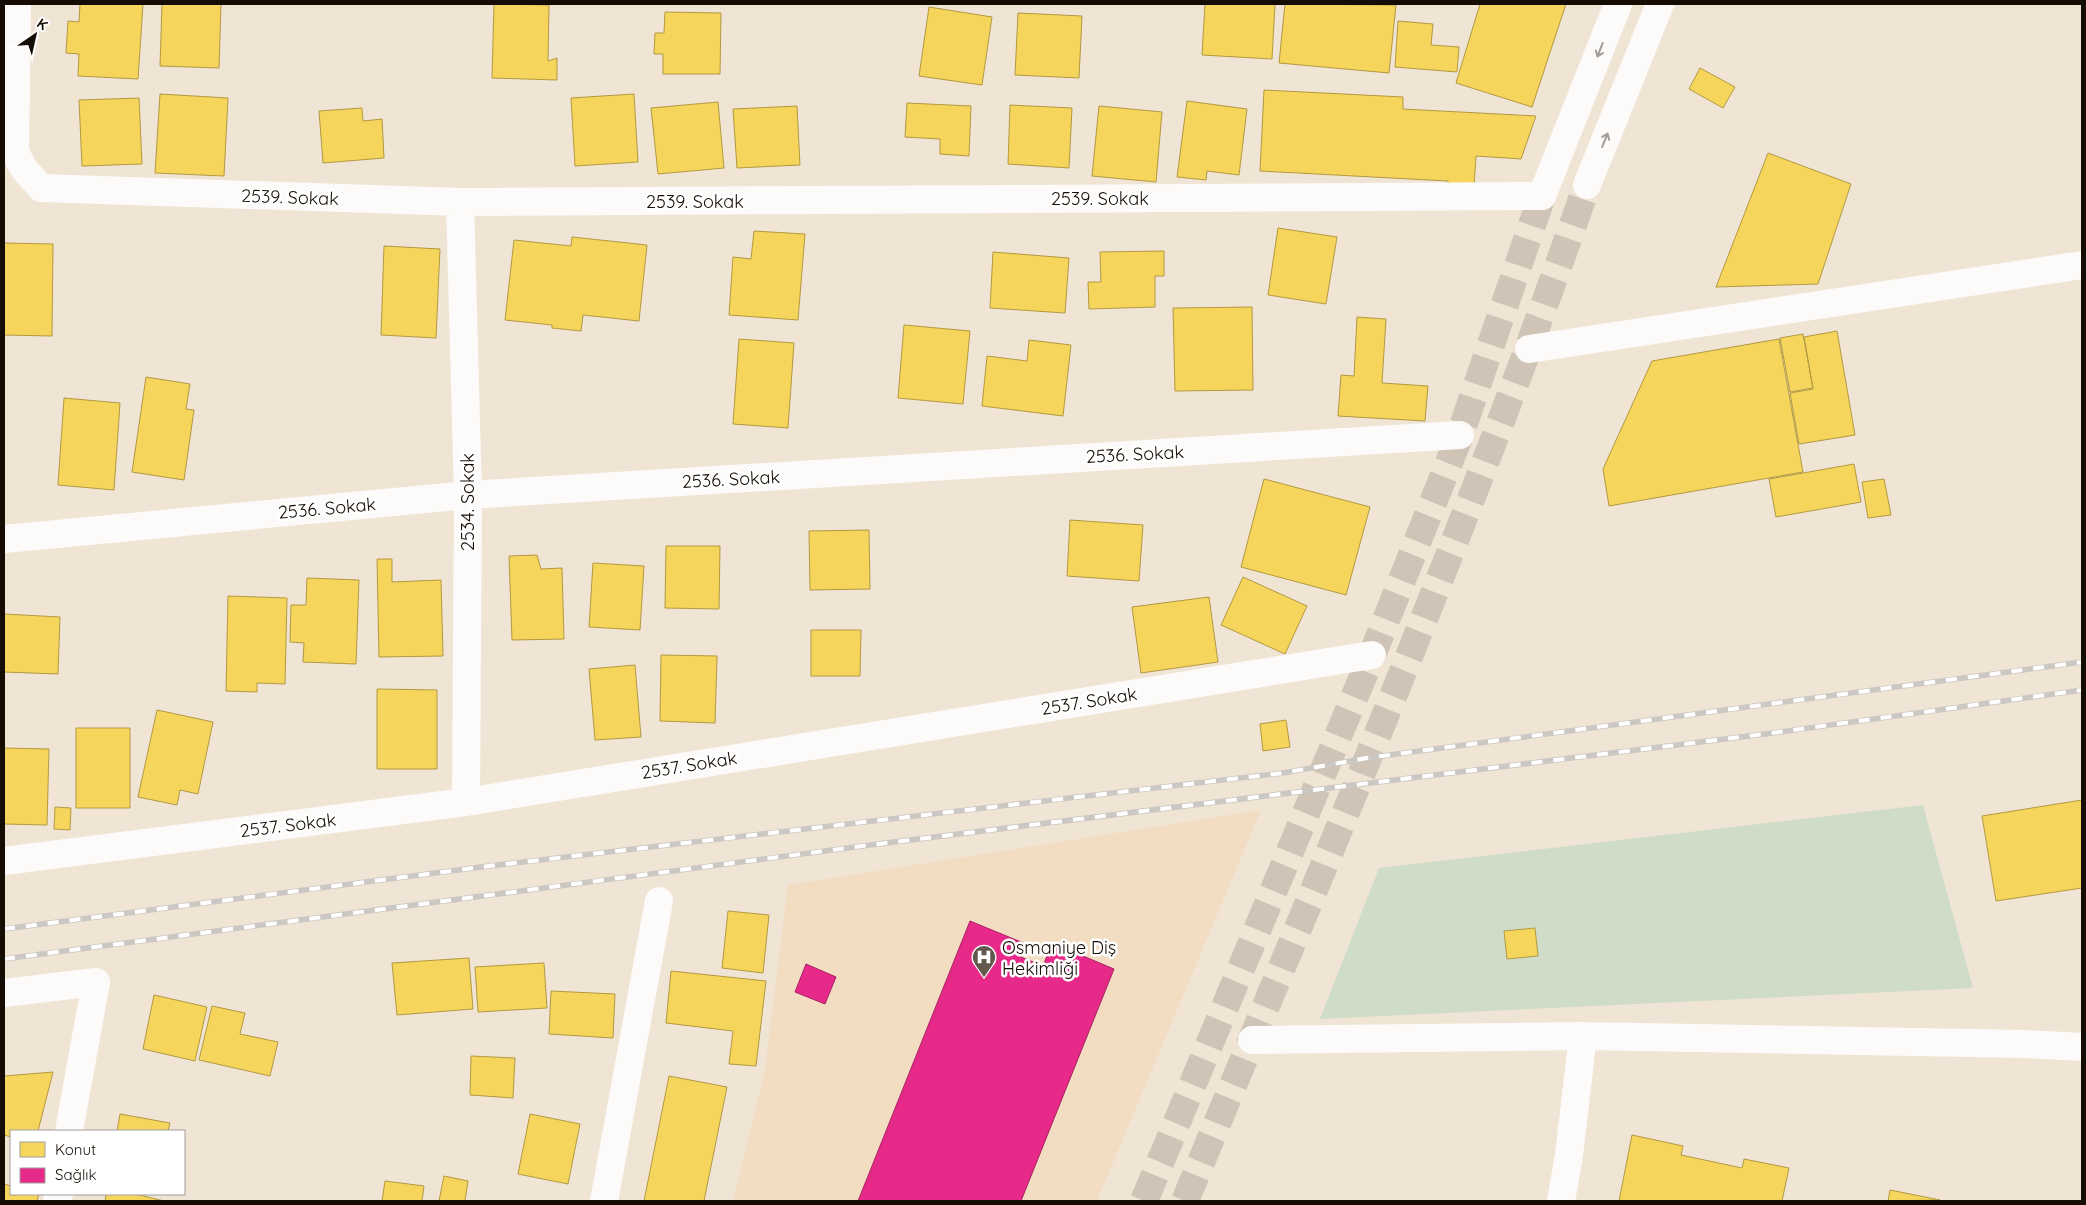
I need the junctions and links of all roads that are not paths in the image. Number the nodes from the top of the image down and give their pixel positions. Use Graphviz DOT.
graph roads {
  1 [pos="16,4"];
  2 [pos="1618,4"];
  3 [pos="1660,4"];
  4 [pos="1587,185"];
  5 [pos="460,202"];
  6 [pos="2082,265"];
  7 [pos="1529,349"];
  8 [pos="1460,435"];
  9 [pos="468,495"];
  10 [pos="4,539"];
  11 [pos="1372,655"];
  12 [pos="466,802"];
  13 [pos="4,862"];
  14 [pos="659,901"];
  15 [pos="4,993"];
  16 [pos="1583,1036"];
  17 [pos="1252,1040"];
  18 [pos="2082,1047"];
  19 [pos="70,1130"];
  20 [pos="604,1201"];
  21 [pos="1561,1201"];
  1 -- 5 [label="street, 2539. Sokak"];
  2 -- 5 [label="street, 2539. Sokak, one-way"];
  4 -- 3 [label="street, one-way"];
  5 -- 9 [label="street, 2534. Sokak"];
  6 -- 7 [label="street"];
  8 -- 9 [label="street, 2536. Sokak"];
  9 -- 10 [label="street, 2536. Sokak"];
  9 -- 12 [label="street, 2534. Sokak"];
  11 -- 12 [label="street, 2537. Sokak"];
  12 -- 13 [label="street, 2537. Sokak"];
  14 -- 20 [label="street"];
  15 -- 19 [label="street"];
  16 -- 17 [label="street"];
  16 -- 18 [label="street"];
  16 -- 21 [label="street"];
}
